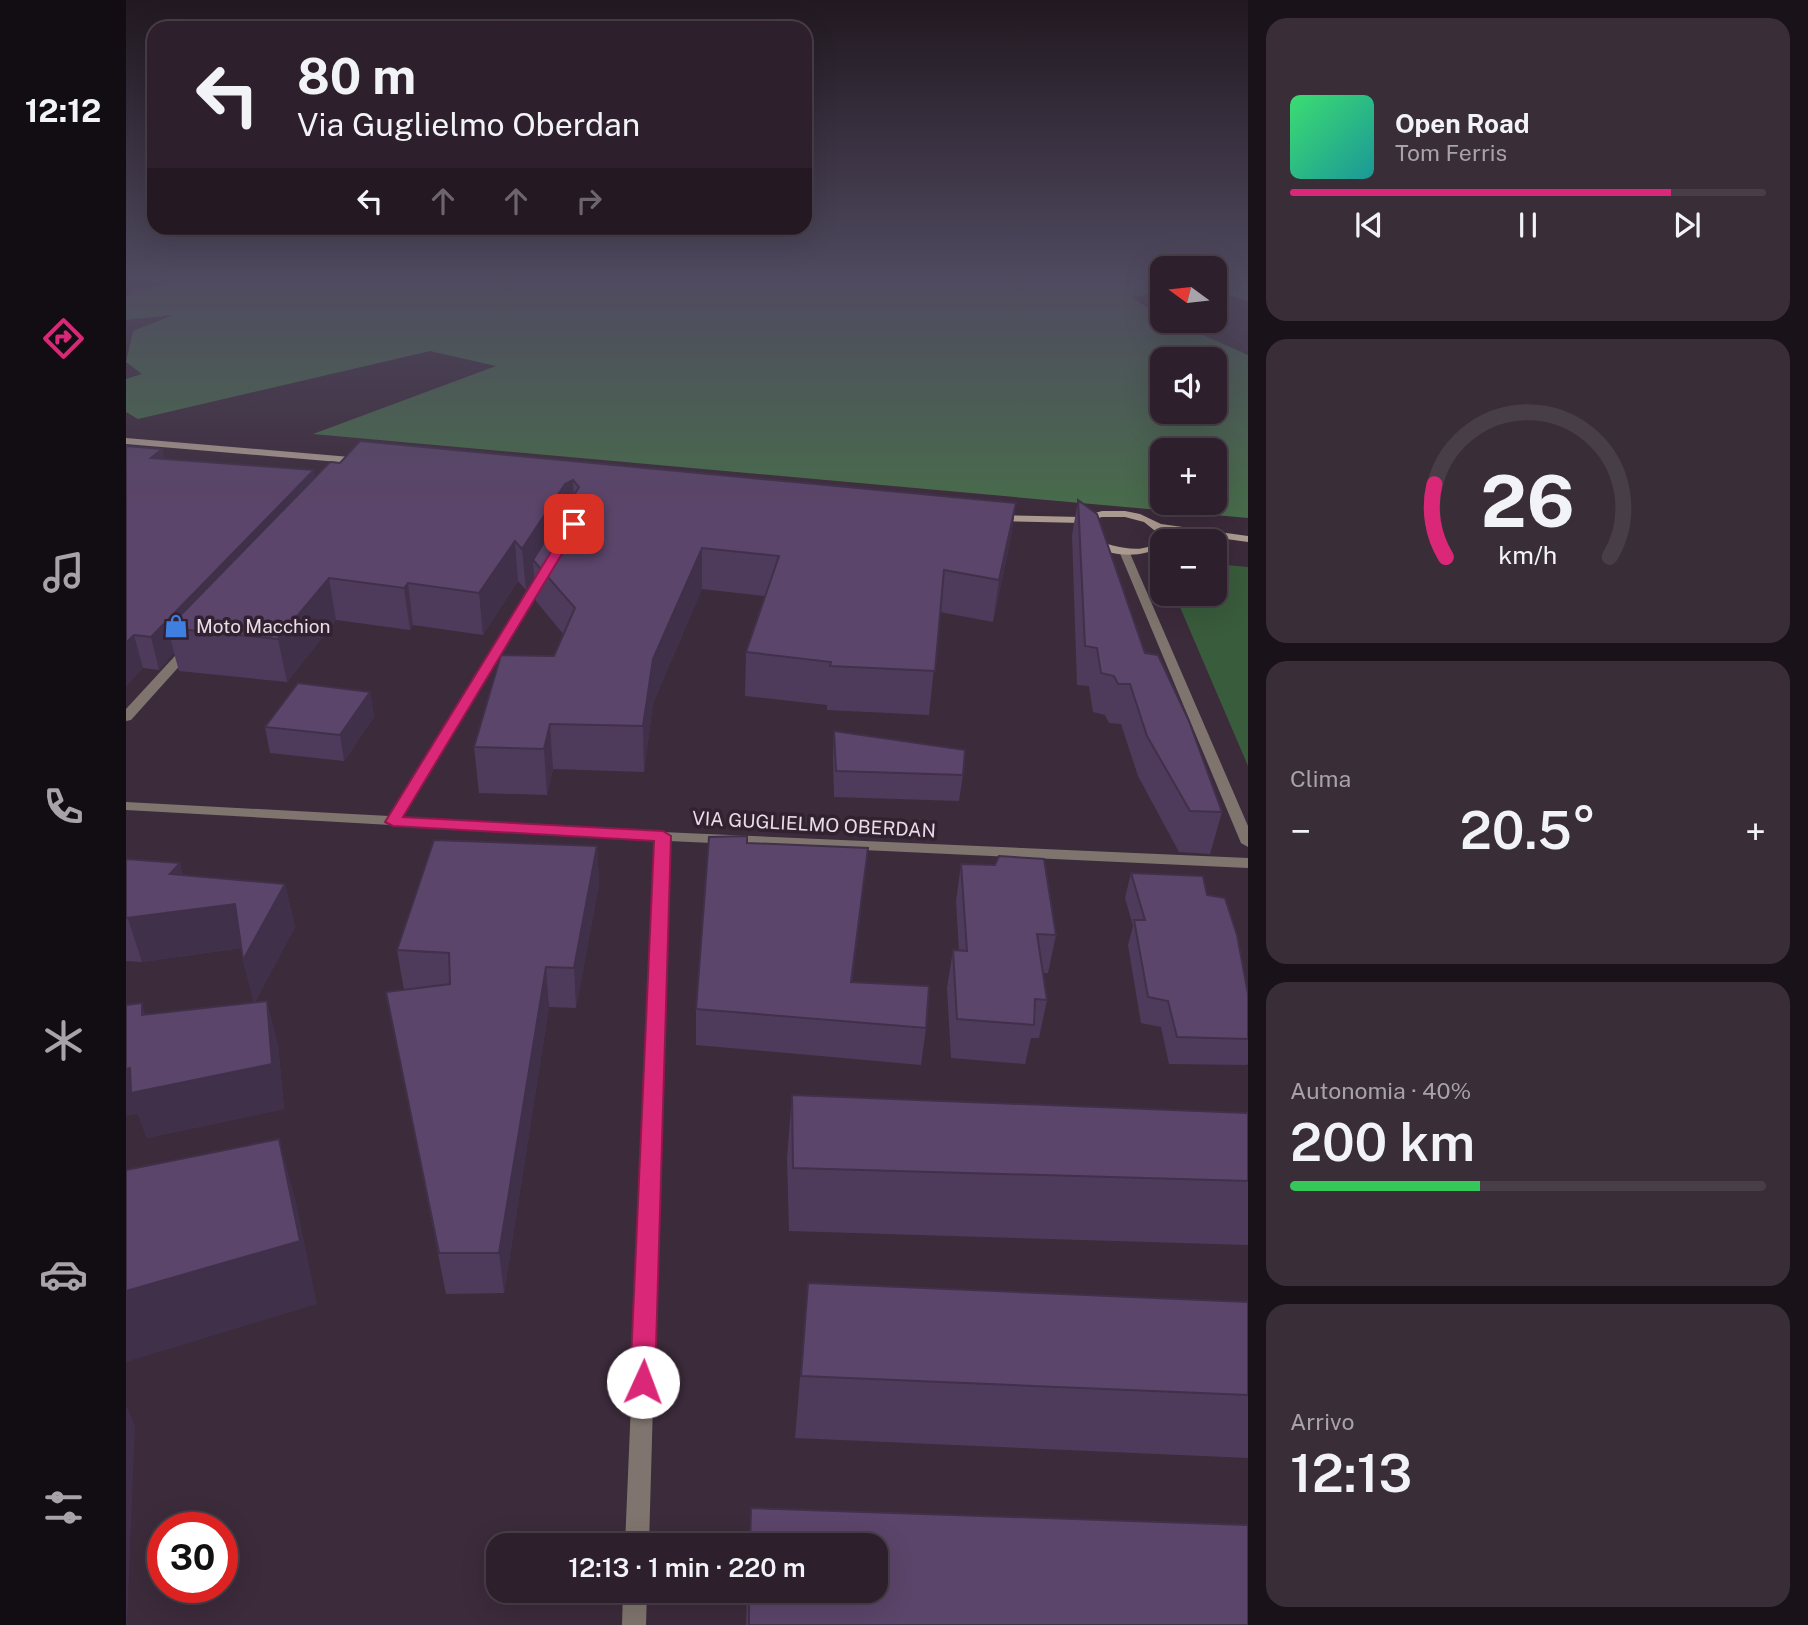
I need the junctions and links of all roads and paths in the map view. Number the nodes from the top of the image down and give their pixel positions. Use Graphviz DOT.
graph roads {
  1 [pos="126,441"];
  2 [pos="353,471"];
  3 [pos="989,517"];
  4 [pos="1159,527"];
  5 [pos="1080,529"];
  6 [pos="1172,529"];
  7 [pos="1227,537"];
  8 [pos="1248,539"];
  9 [pos="1150,548"];
  10 [pos="1124,551"];
  11 [pos="552,559"];
  12 [pos="202,635"];
  13 [pos="126,717"];
  14 [pos="126,806"];
  15 [pos="393,822"];
  16 [pos="663,836"];
  17 [pos="1248,843"];
  18 [pos="1248,863"];
  19 [pos="637,1533"];
  20 [pos="635,1603"];
  21 [pos="634,1625"];
  1 -- 2 [label="street"];
  3 -- 5 [label="street"];
  4 -- 5 [label="street"];
  4 -- 6 [label="street"];
  5 -- 10 [label="street"];
  7 -- 8 [label="street"];
  9 -- 10 [label="street"];
  10 -- 17 [label="street"];
  11 -- 15 [label="street"];
  12 -- 13 [label="street"];
  14 -- 15 [label="street, VIA GUGLIELMO OBERDAN"];
  15 -- 16 [label="street, VIA GUGLIELMO OBERDAN"];
  16 -- 18 [label="street, VIA GUGLIELMO OBERDAN"];
  16 -- 19 [label="street"];
  20 -- 21 [label="street"];
}
